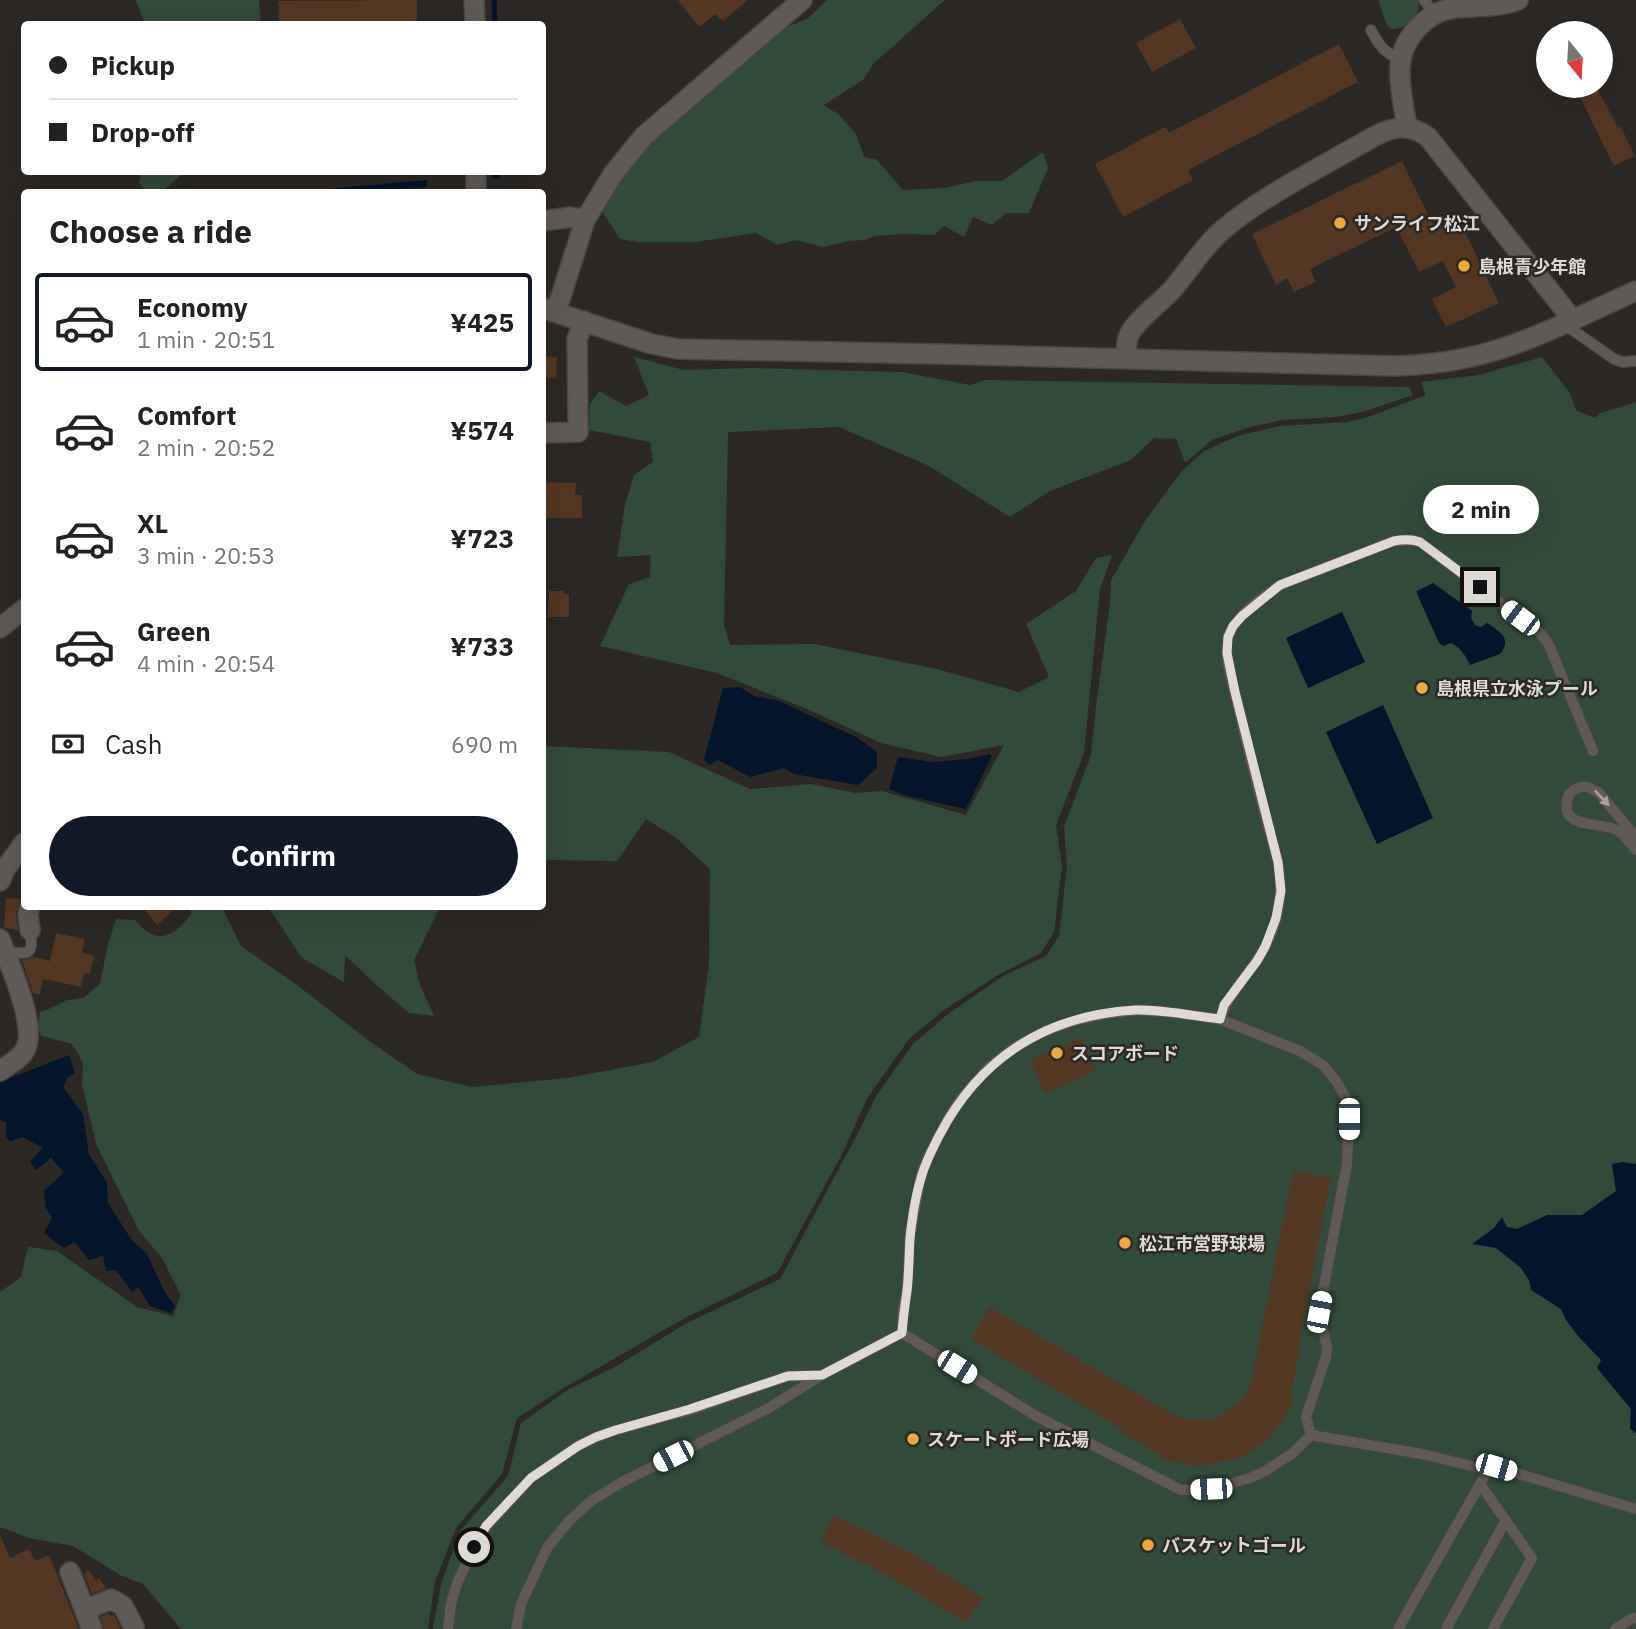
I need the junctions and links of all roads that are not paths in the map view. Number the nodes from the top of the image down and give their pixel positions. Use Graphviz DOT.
graph roads {
  1 [pos="474,0"];
  2 [pos="802,0"];
  3 [pos="1518,0"];
  4 [pos="1430,7"];
  5 [pos="475,21"];
  6 [pos="1371,30"];
  7 [pos="1401,60"];
  8 [pos="1406,127"];
  9 [pos="584,219"];
  10 [pos="546,220"];
  11 [pos="1636,291"];
  12 [pos="549,310"];
  13 [pos="583,321"];
  14 [pos="1568,321"];
  15 [pos="1126,359"];
  16 [pos="1636,361"];
  17 [pos="546,433"];
  18 [pos="21,611"];
  19 [pos="0,628"];
  20 [pos="1594,751"];
  21 [pos="1636,837"];
  22 [pos="21,847"];
  23 [pos="1636,850"];
  24 [pos="0,881"];
  25 [pos="29,910"];
  26 [pos="30,930"];
  27 [pos="2,945"];
  28 [pos="1220,1019"];
  29 [pos="0,1071"];
  30 [pos="902,1333"];
  31 [pos="822,1375"];
  32 [pos="1311,1435"];
  33 [pos="1488,1470"];
  34 [pos="1480,1484"];
  35 [pos="1636,1509"];
  36 [pos="1506,1520"];
  37 [pos="70,1572"];
  38 [pos="85,1610"];
  39 [pos="1636,1618"];
  40 [pos="92,1629"];
  41 [pos="133,1629"];
  42 [pos="448,1629"];
  43 [pos="516,1629"];
  44 [pos="1398,1629"];
  45 [pos="1446,1629"];
  46 [pos="1493,1629"];
  47 [pos="1615,1629"];
  1 -- 5 [label="street"];
  2 -- 9 [label="street"];
  3 -- 4 [label="street"];
  4 -- 7 [label="street"];
  6 -- 7 [label="lane"];
  7 -- 8 [label="street"];
  8 -- 14 [label="street"];
  8 -- 15 [label="street"];
  9 -- 10 [label="street"];
  9 -- 12 [label="street"];
  11 -- 14 [label="street"];
  12 -- 13 [label="street"];
  13 -- 15 [label="street"];
  13 -- 17 [label="street"];
  14 -- 15 [label="street"];
  14 -- 16 [label="lane"];
  18 -- 19 [label="street"];
  20 -- 28 [label="lane"];
  23 -- 21 [label="lane, one-way"];
  22 -- 24 [label="street"];
  25 -- 26 [label="street"];
  26 -- 27 [label="lane"];
  27 -- 29 [label="street"];
  28 -- 30 [label="lane"];
  28 -- 32 [label="lane"];
  30 -- 31 [label="lane"];
  30 -- 32 [label="lane"];
  31 -- 42 [label="lane"];
  31 -- 43 [label="lane"];
  32 -- 33 [label="lane"];
  33 -- 34 [label="lane"];
  33 -- 35 [label="lane"];
  34 -- 36 [label="lane"];
  34 -- 44 [label="lane"];
  36 -- 45 [label="lane"];
  36 -- 46 [label="lane"];
  37 -- 38 [label="street"];
  38 -- 40 [label="street"];
  38 -- 41 [label="street"];
  39 -- 47 [label="lane"];
}
